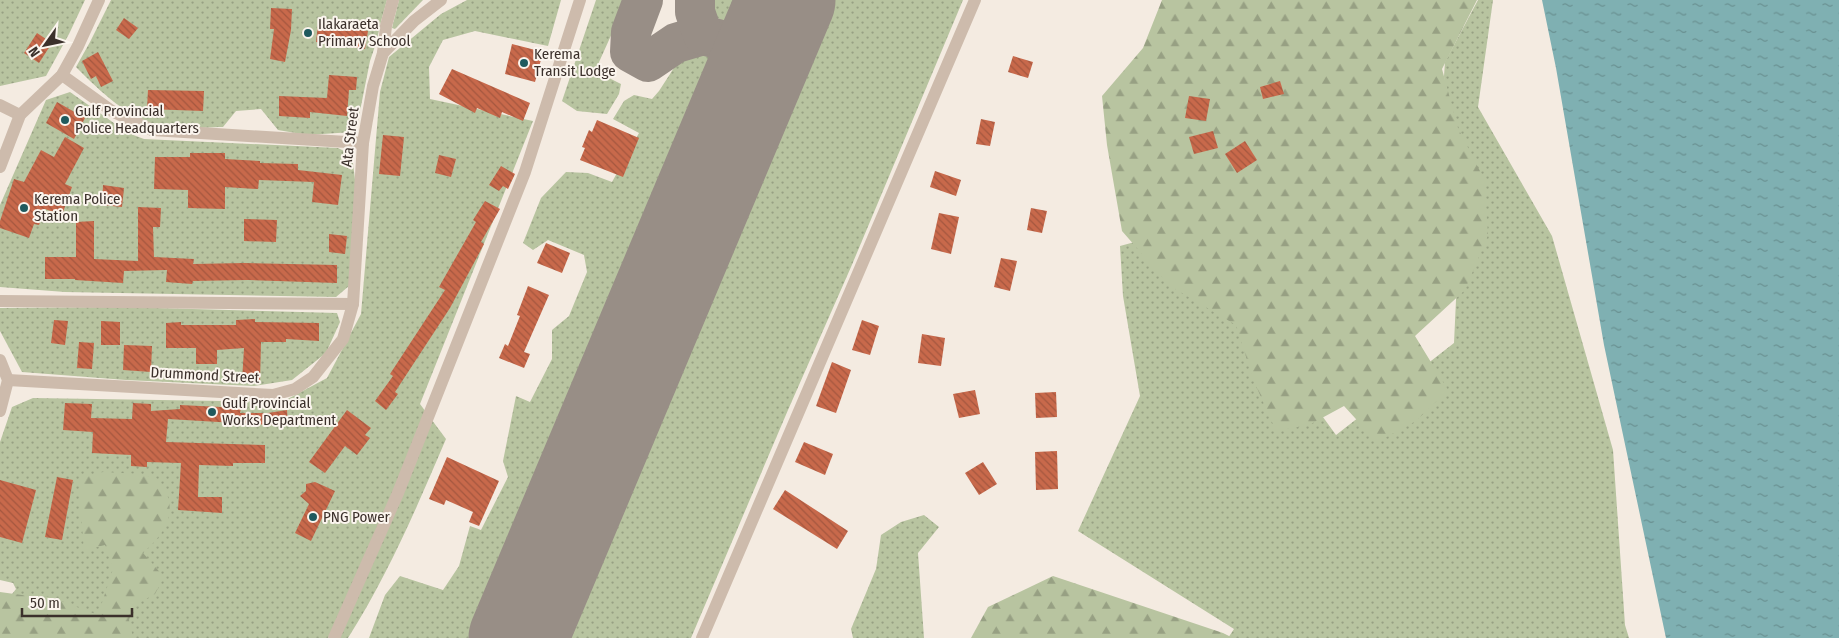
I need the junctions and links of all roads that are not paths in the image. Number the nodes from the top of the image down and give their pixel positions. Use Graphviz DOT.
graph roads {
  1 [pos="99,0"];
  2 [pos="393,0"];
  3 [pos="441,0"];
  4 [pos="580,0"];
  5 [pos="975,0"];
  6 [pos="383,53"];
  7 [pos="62,75"];
  8 [pos="0,105"];
  9 [pos="20,115"];
  10 [pos="363,143"];
  11 [pos="0,167"];
  12 [pos="0,301"];
  13 [pos="353,304"];
  14 [pos="0,360"];
  15 [pos="8,380"];
  16 [pos="0,411"];
  17 [pos="334,638"];
  18 [pos="702,638"];
  1 -- 7 [label="street"];
  2 -- 6 [label="street"];
  3 -- 6 [label="street, Ata Street"];
  4 -- 17 [label="street"];
  5 -- 18 [label="street"];
  6 -- 10 [label="street, Ata Street"];
  7 -- 9 [label="street"];
  7 -- 10 [label="street"];
  8 -- 9 [label="street"];
  9 -- 11 [label="street"];
  10 -- 13 [label="street, Ata Street"];
  12 -- 13 [label="street"];
  13 -- 15 [label="street, Drummond Street"];
  14 -- 15 [label="street"];
  15 -- 16 [label="street"];
}
